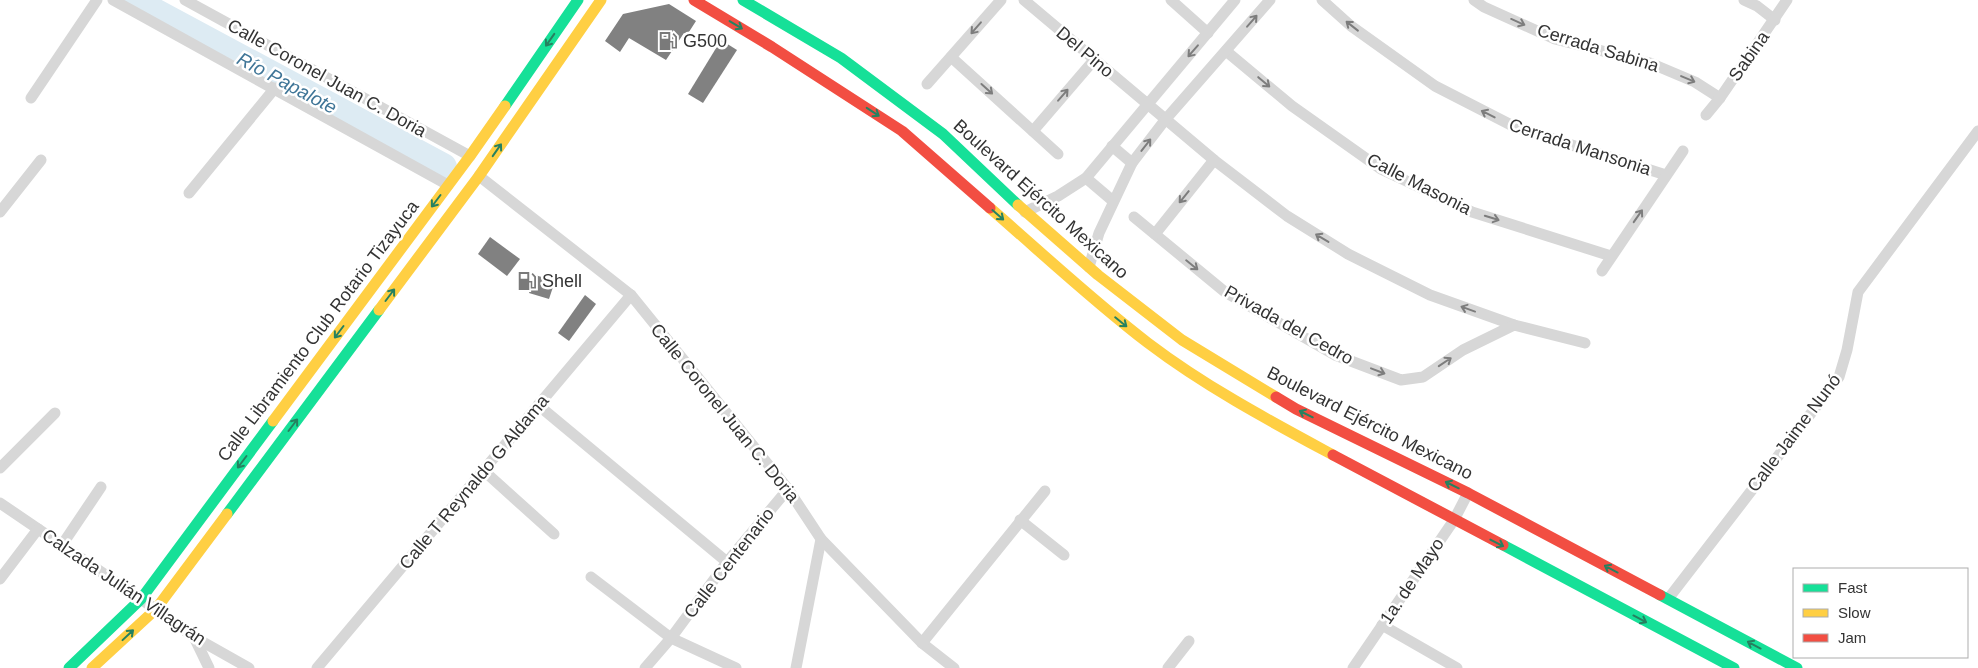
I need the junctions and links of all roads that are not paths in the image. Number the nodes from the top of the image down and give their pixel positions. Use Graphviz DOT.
graph roads {
  1 [pos="97,0"];
  2 [pos="114,0"];
  3 [pos="185,0"];
  4 [pos="578,0"];
  5 [pos="600,0"];
  6 [pos="694,0"];
  7 [pos="743,0"];
  8 [pos="1000,0"];
  9 [pos="1024,0"];
  10 [pos="1171,0"];
  11 [pos="1235,0"];
  12 [pos="1270,0"];
  13 [pos="1322,0"];
  14 [pos="1474,0"];
  15 [pos="1744,0"];
  16 [pos="1787,0"];
  17 [pos="1775,20"];
  18 [pos="1208,33"];
  19 [pos="1226,51"];
  20 [pos="951,57"];
  21 [pos="1094,60"];
  22 [pos="927,84"];
  23 [pos="275,88"];
  24 [pos="31,98"];
  25 [pos="1720,98"];
  26 [pos="1147,104"];
  27 [pos="1706,114"];
  28 [pos="1166,120"];
  29 [pos="1032,131"];
  30 [pos="1976,138"];
  31 [pos="1112,146"];
  32 [pos="1683,151"];
  33 [pos="1058,154"];
  34 [pos="470,156"];
  35 [pos="41,160"];
  36 [pos="1214,160"];
  37 [pos="1132,163"];
  38 [pos="479,176"];
  39 [pos="1666,176"];
  40 [pos="1086,178"];
  41 [pos="448,185"];
  42 [pos="190,193"];
  43 [pos="1113,201"];
  44 [pos="0,212"];
  45 [pos="1025,212"];
  46 [pos="1134,217"];
  47 [pos="1155,234"];
  48 [pos="1611,256"];
  49 [pos="1089,267"];
  50 [pos="1602,271"];
  51 [pos="631,295"];
  52 [pos="1514,326"];
  53 [pos="1585,343"];
  54 [pos="538,405"];
  55 [pos="55,413"];
  56 [pos="0,468"];
  57 [pos="483,470"];
  58 [pos="101,487"];
  59 [pos="788,489"];
  60 [pos="1045,490"];
  61 [pos="1468,493"];
  62 [pos="0,503"];
  63 [pos="1020,520"];
  64 [pos="1454,520"];
  65 [pos="38,529"];
  66 [pos="554,534"];
  67 [pos="822,539"];
  68 [pos="62,546"];
  69 [pos="1064,555"];
  70 [pos="727,562"];
  71 [pos="591,577"];
  72 [pos="0,578"];
  73 [pos="141,599"];
  74 [pos="1668,599"];
  75 [pos="156,609"];
  76 [pos="1382,625"];
  77 [pos="194,637"];
  78 [pos="671,638"];
  79 [pos="1189,641"];
  80 [pos="922,642"];
  81 [pos="69,668"];
  82 [pos="92,668"];
  83 [pos="209,668"];
  84 [pos="249,668"];
  85 [pos="317,668"];
  86 [pos="645,668"];
  87 [pos="736,668"];
  88 [pos="796,668"];
  89 [pos="954,668"];
  90 [pos="1168,668"];
  91 [pos="1353,668"];
  92 [pos="1457,668"];
  93 [pos="1734,668"];
  94 [pos="1797,668"];
  1 -- 24 [label="street"];
  2 -- 23 [label="street, Calle Coronel Juan C. Doria"];
  3 -- 34 [label="street, Calle Coronel Juan C. Doria"];
  4 -- 34 [label="main road, Calle Libramiento Club Rotario Tizayuca, one-way"];
  38 -- 5 [label="main road, Calle Libramiento Club Rotario Tizayuca, one-way"];
  6 -- 64 [label="main road, one-way"];
  7 -- 45 [label="main road, Boulevard Ejército Mexicano"];
  8 -- 20 [label="street, one-way"];
  9 -- 21 [label="street, Del Pino"];
  10 -- 18 [label="street"];
  11 -- 18 [label="street"];
  19 -- 12 [label="street, one-way"];
  39 -- 13 [label="street, Cerrada Mansonia, one-way"];
  14 -- 25 [label="street, Cerrada Sabina, one-way"];
  15 -- 17 [label="street, Sabina"];
  16 -- 17 [label="street"];
  17 -- 25 [label="street, Sabina"];
  18 -- 26 [label="street, one-way"];
  19 -- 28 [label="street"];
  19 -- 48 [label="street, Calle Masonia, one-way"];
  20 -- 22 [label="street"];
  20 -- 29 [label="street, one-way"];
  21 -- 26 [label="street, Del Pino"];
  29 -- 21 [label="street, one-way"];
  23 -- 41 [label="street, Calle Coronel Juan C. Doria"];
  23 -- 42 [label="street"];
  25 -- 27 [label="street, Sabina"];
  26 -- 28 [label="street, Del Pino"];
  26 -- 31 [label="street"];
  28 -- 36 [label="street"];
  37 -- 28 [label="street, one-way"];
  29 -- 33 [label="street"];
  30 -- 74 [label="street, Calle Jaime Nunó"];
  31 -- 37 [label="street"];
  31 -- 40 [label="street"];
  32 -- 39 [label="street"];
  34 -- 41 [label="main road, Calle Libramiento Club Rotario Tizayuca"];
  35 -- 44 [label="street"];
  36 -- 47 [label="street, one-way"];
  52 -- 36 [label="street, one-way"];
  37 -- 43 [label="street"];
  38 -- 51 [label="street, Calle Coronel Juan C. Doria"];
  75 -- 38 [label="main road, Calle Libramiento Club Rotario Tizayuca, one-way"];
  48 -- 39 [label="street, one-way"];
  40 -- 43 [label="street"];
  40 -- 45 [label="street"];
  41 -- 73 [label="main road, Calle Libramiento Club Rotario Tizayuca, one-way"];
  43 -- 49 [label="street"];
  45 -- 49 [label="main road, Boulevard Ejército Mexicano"];
  46 -- 47 [label="street, Privada del Cedro"];
  47 -- 52 [label="street, Privada del Cedro, one-way"];
  48 -- 50 [label="street"];
  61 -- 49 [label="main road, Boulevard Ejército Mexicano, one-way"];
  51 -- 54 [label="street, Calle T Reynaldo G Aldama"];
  51 -- 59 [label="street, Calle Coronel Juan C. Doria"];
  52 -- 53 [label="street"];
  54 -- 57 [label="street, Calle T Reynaldo G Aldama"];
  54 -- 70 [label="street"];
  55 -- 56 [label="street"];
  57 -- 66 [label="street"];
  57 -- 85 [label="street, Calle T Reynaldo G Aldama"];
  58 -- 68 [label="street"];
  59 -- 67 [label="street, Calle Coronel Juan C. Doria"];
  59 -- 70 [label="street, Calle Centenario"];
  60 -- 63 [label="street"];
  61 -- 64 [label="street, 1a. de Mayo"];
  74 -- 61 [label="main road, Boulevard Ejército Mexicano, one-way"];
  62 -- 65 [label="street, Calzada Julián Villagrán"];
  63 -- 69 [label="street"];
  63 -- 80 [label="street"];
  64 -- 76 [label="street, 1a. de Mayo"];
  64 -- 93 [label="main road, one-way"];
  65 -- 68 [label="street, Calzada Julián Villagrán"];
  65 -- 72 [label="street"];
  67 -- 80 [label="street, Calle Coronel Juan C. Doria"];
  67 -- 88 [label="street"];
  68 -- 73 [label="street, Calzada Julián Villagrán"];
  70 -- 78 [label="street, Calle Centenario"];
  71 -- 78 [label="street, Calle Centenario"];
  73 -- 75 [label="street, Calzada Julián Villagrán"];
  73 -- 81 [label="main road, Calle Libramiento Club Rotario Tizayuca"];
  94 -- 74 [label="main road, Boulevard Ejército Mexicano, one-way"];
  75 -- 77 [label="street, Calzada Julián Villagrán"];
  82 -- 75 [label="main road, Calle Libramiento Club Rotario Tizayuca, one-way"];
  76 -- 91 [label="street, 1a. de Mayo"];
  76 -- 92 [label="street"];
  77 -- 83 [label="street"];
  77 -- 84 [label="street, Calzada Julián Villagrán"];
  78 -- 86 [label="street, Calle Centenario"];
  78 -- 87 [label="street, Calle Centenario"];
  79 -- 90 [label="street"];
  80 -- 89 [label="street, Calle Coronel Juan C. Doria"];
}
